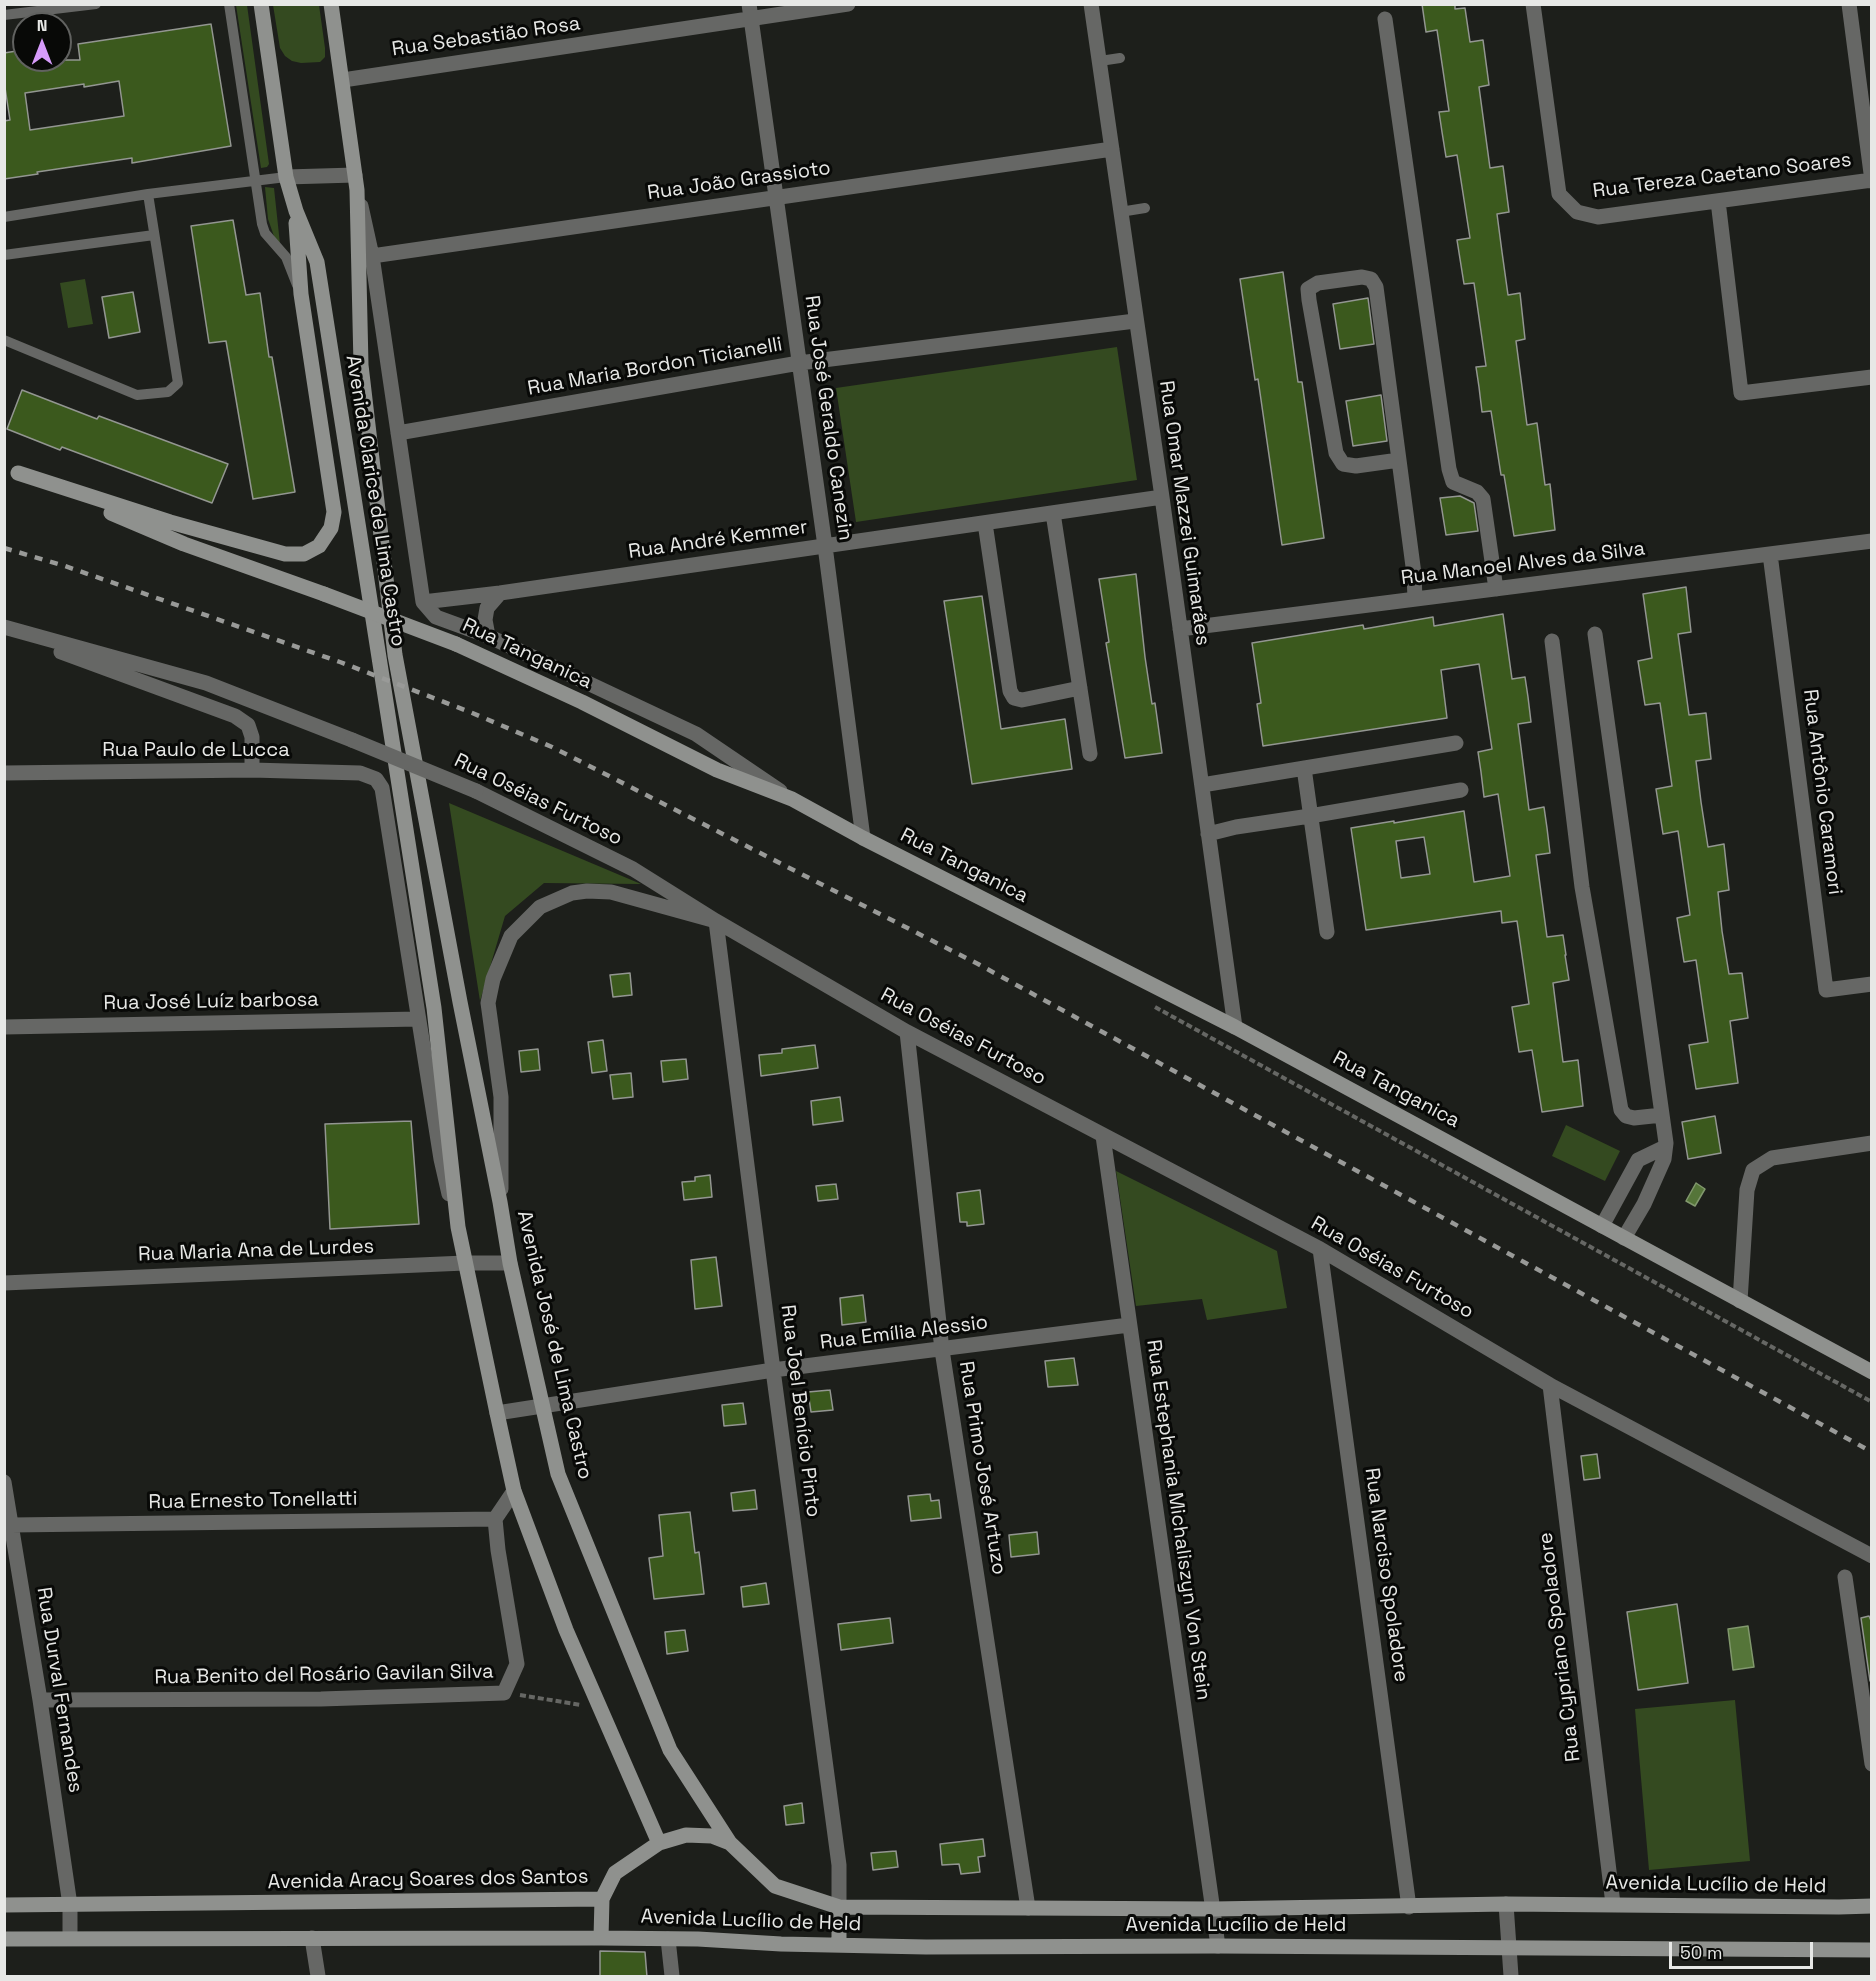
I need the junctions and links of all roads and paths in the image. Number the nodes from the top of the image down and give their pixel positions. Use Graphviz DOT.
graph roads {
  1 [pos="96,4"];
  2 [pos="229,4"];
  3 [pos="261,4"];
  4 [pos="332,4"];
  5 [pos="848,4"];
  6 [pos="1090,4"];
  7 [pos="1533,4"];
  8 [pos="1849,4"];
  9 [pos="750,12"];
  10 [pos="4,15"];
  11 [pos="1385,19"];
  12 [pos="1120,58"];
  13 [pos="1100,61"];
  14 [pos="343,80"];
  15 [pos="1112,149"];
  16 [pos="286,177"];
  17 [pos="1871,180"];
  18 [pos="255,181"];
  19 [pos="356,183"];
  20 [pos="148,194"];
  21 [pos="776,197"];
  22 [pos="1718,201"];
  23 [pos="1145,208"];
  24 [pos="296,211"];
  25 [pos="1120,212"];
  26 [pos="4,217"];
  27 [pos="154,235"];
  28 [pos="4,255"];
  29 [pos="372,256"];
  30 [pos="301,294"];
  31 [pos="1135,321"];
  32 [pos="4,340"];
  33 [pos="799,363"];
  34 [pos="1872,377"];
  35 [pos="398,433"];
  36 [pos="1399,460"];
  37 [pos="11,472"];
  38 [pos="1162,497"];
  39 [pos="1053,513"];
  40 [pos="985,523"];
  41 [pos="1872,541"];
  42 [pos="825,546"];
  43 [pos="1770,554"];
  44 [pos="1496,589"];
  45 [pos="500,593"];
  46 [pos="1415,599"];
  47 [pos="423,602"];
  48 [pos="4,629"];
  49 [pos="1180,629"];
  50 [pos="1595,634"];
  51 [pos="488,636"];
  52 [pos="1552,641"];
  53 [pos="1080,688"];
  54 [pos="1456,743"];
  55 [pos="1090,754"];
  56 [pos="1304,768"];
  57 [pos="252,770"];
  58 [pos="4,773"];
  59 [pos="1202,785"];
  60 [pos="1461,790"];
  61 [pos="792,800"];
  62 [pos="1310,816"];
  63 [pos="1208,834"];
  64 [pos="863,838"];
  65 [pos="716,921"];
  66 [pos="1327,932"];
  67 [pos="1872,984"];
  68 [pos="460,1002"];
  69 [pos="1154,1007"];
  70 [pos="418,1019"];
  71 [pos="4,1027"];
  72 [pos="1235,1027"];
  73 [pos="907,1032"];
  74 [pos="1662,1115"];
  75 [pos="1103,1136"];
  76 [pos="1872,1143"];
  77 [pos="1665,1147"];
  78 [pos="500,1202"];
  79 [pos="1602,1226"];
  80 [pos="458,1227"];
  81 [pos="1624,1238"];
  82 [pos="1320,1249"];
  83 [pos="465,1263"];
  84 [pos="510,1263"];
  85 [pos="4,1283"];
  86 [pos="1740,1301"];
  87 [pos="1129,1325"];
  88 [pos="942,1350"];
  89 [pos="773,1370"];
  90 [pos="1872,1372"];
  91 [pos="1550,1385"];
  92 [pos="1872,1402"];
  93 [pos="543,1405"];
  94 [pos="497,1413"];
  95 [pos="4,1482"];
  96 [pos="514,1491"];
  97 [pos="495,1519"];
  98 [pos="11,1525"];
  99 [pos="1872,1556"];
  100 [pos="1845,1577"];
  101 [pos="1865,1679"];
  102 [pos="504,1693"];
  103 [pos="40,1700"];
  104 [pos="601,1708"];
  105 [pos="1872,1764"];
  106 [pos="659,1843"];
  107 [pos="730,1843"];
  108 [pos="602,1899"];
  109 [pos="1506,1904"];
  110 [pos="1613,1904"];
  111 [pos="4,1905"];
  112 [pos="70,1905"];
  113 [pos="839,1906"];
  114 [pos="1409,1906"];
  115 [pos="1872,1906"];
  116 [pos="1028,1908"];
  117 [pos="1214,1909"];
  118 [pos="70,1938"];
  119 [pos="312,1938"];
  120 [pos="601,1938"];
  121 [pos="4,1939"];
  122 [pos="668,1939"];
  123 [pos="839,1944"];
  124 [pos="1218,1946"];
  125 [pos="1509,1949"];
  126 [pos="1872,1950"];
  127 [pos="318,1977"];
  128 [pos="672,1977"];
  129 [pos="1511,1977"];
  1 -- 10 [label="lane"];
  2 -- 18 [label="lane"];
  3 -- 16 [label="street, Avenida Clarice de Lima Castro"];
  4 -- 14 [label="street, Avenida Clarice de Lima Castro"];
  5 -- 9 [label="street, Rua Sebastião Rosa"];
  6 -- 13 [label="street, Rua Omar Mazzei Guimarães"];
  7 -- 22 [label="street, Rua Tereza Caetano Soares"];
  8 -- 17 [label="street"];
  9 -- 14 [label="street, Rua Sebastião Rosa"];
  9 -- 21 [label="street, Rua José Geraldo Canezin"];
  11 -- 44 [label="street"];
  12 -- 13 [label="lane"];
  13 -- 15 [label="street, Rua Omar Mazzei Guimarães"];
  14 -- 19 [label="street, Avenida Clarice de Lima Castro"];
  15 -- 21 [label="street, Rua João Grassioto"];
  15 -- 25 [label="street, Rua Omar Mazzei Guimarães"];
  16 -- 18 [label="lane"];
  16 -- 19 [label="street"];
  16 -- 24 [label="street, Avenida Clarice de Lima Castro"];
  17 -- 22 [label="street, Rua Tereza Caetano Soares"];
  18 -- 20 [label="lane"];
  18 -- 30 [label="lane"];
  19 -- 29 [label="street"];
  19 -- 68 [label="street, Avenida Clarice de Lima Castro"];
  20 -- 26 [label="lane"];
  20 -- 27 [label="lane"];
  21 -- 29 [label="street, Rua João Grassioto"];
  21 -- 33 [label="street, Rua José Geraldo Canezin"];
  22 -- 34 [label="street"];
  23 -- 25 [label="lane"];
  24 -- 30 [label="street"];
  24 -- 80 [label="street, Avenida Clarice de Lima Castro"];
  25 -- 31 [label="street, Rua Omar Mazzei Guimarães"];
  27 -- 28 [label="lane"];
  27 -- 32 [label="lane"];
  29 -- 35 [label="street"];
  30 -- 37 [label="street"];
  31 -- 33 [label="street, Rua Maria Bordon Ticianelli"];
  31 -- 38 [label="street, Rua Omar Mazzei Guimarães"];
  33 -- 35 [label="street, Rua Maria Bordon Ticianelli"];
  33 -- 42 [label="street, Rua José Geraldo Canezin"];
  35 -- 47 [label="street"];
  36 -- 36 [label="street"];
  36 -- 46 [label="street"];
  37 -- 61 [label="street, Rua Tanganica, bridge"];
  38 -- 39 [label="street, Rua André Kemmer"];
  38 -- 49 [label="street, Rua Omar Mazzei Guimarães"];
  39 -- 40 [label="street, Rua André Kemmer"];
  39 -- 53 [label="street"];
  40 -- 42 [label="street, Rua André Kemmer"];
  40 -- 53 [label="street"];
  41 -- 43 [label="street, Rua Manoel Alves da Silva"];
  42 -- 45 [label="street, Rua André Kemmer"];
  42 -- 64 [label="street, Rua José Geraldo Canezin"];
  43 -- 44 [label="street, Rua Manoel Alves da Silva"];
  43 -- 67 [label="street, Rua Antônio Caramori"];
  44 -- 46 [label="street, Rua Manoel Alves da Silva"];
  45 -- 47 [label="street, Rua André Kemmer"];
  45 -- 51 [label="street"];
  46 -- 49 [label="street, Rua Manoel Alves da Silva"];
  47 -- 51 [label="street"];
  48 -- 57 [label="street"];
  48 -- 65 [label="street, Rua Oséias Furtoso, bridge"];
  49 -- 59 [label="street, Rua Omar Mazzei Guimarães"];
  50 -- 74 [label="street"];
  51 -- 61 [label="street"];
  52 -- 74 [label="street"];
  53 -- 55 [label="street"];
  54 -- 56 [label="street"];
  56 -- 59 [label="street"];
  56 -- 62 [label="street"];
  57 -- 58 [label="street, Rua Paulo de Lucca"];
  57 -- 70 [label="street, Rua Paulo de Lucca"];
  59 -- 63 [label="street, Rua Omar Mazzei Guimarães"];
  60 -- 62 [label="street"];
  61 -- 64 [label="street, Rua Tanganica"];
  62 -- 63 [label="street"];
  62 -- 66 [label="street"];
  63 -- 72 [label="street, Rua Omar Mazzei Guimarães"];
  64 -- 72 [label="street, Rua Tanganica"];
  65 -- 73 [label="street, Rua Oséias Furtoso"];
  65 -- 78 [label="street"];
  65 -- 89 [label="street, Rua Joel Benício Pinto"];
  68 -- 78 [label="street, Avenida José de Lima Castro"];
  69 -- 92 [label="path"];
  70 -- 71 [label="street, Rua José Luíz barbosa"];
  70 -- 80 [label="street"];
  72 -- 79 [label="street, Rua Tanganica"];
  73 -- 75 [label="street, Rua Oséias Furtoso"];
  73 -- 88 [label="street, Rua Primo José Artuzo"];
  74 -- 77 [label="street"];
  75 -- 82 [label="street, Rua Oséias Furtoso"];
  75 -- 87 [label="street, Rua Estephania Michaliszyn Von Stein"];
  76 -- 86 [label="street"];
  77 -- 79 [label="street"];
  77 -- 81 [label="street"];
  78 -- 84 [label="street, Avenida José de Lima Castro"];
  79 -- 81 [label="street, Rua Tanganica"];
  80 -- 83 [label="street"];
  81 -- 86 [label="street, Rua Tanganica"];
  82 -- 91 [label="street, Rua Oséias Furtoso"];
  82 -- 114 [label="street, Rua Narciso Spoladore"];
  83 -- 84 [label="street, Rua Maria Ana de Lurdes"];
  83 -- 85 [label="street, Rua Maria Ana de Lurdes"];
  83 -- 94 [label="street"];
  84 -- 93 [label="street, Avenida José de Lima Castro"];
  86 -- 90 [label="street, Rua Tanganica"];
  87 -- 88 [label="street, Rua Emília Alessio"];
  87 -- 117 [label="street, Rua Estephania Michaliszyn Von Stein"];
  88 -- 89 [label="street, Rua Emília Alessio"];
  88 -- 116 [label="street, Rua Primo José Artuzo"];
  89 -- 93 [label="street, Rua Emília Alessio"];
  89 -- 113 [label="street, Rua Joel Benício Pinto"];
  91 -- 99 [label="street, Rua Oséias Furtoso"];
  91 -- 110 [label="street, Rua Cypriano Spoladore"];
  93 -- 94 [label="street, Rua Emília Alessio"];
  93 -- 107 [label="street, Avenida José de Lima Castro"];
  94 -- 96 [label="street"];
  95 -- 98 [label="street, Rua Durval Fernandes"];
  96 -- 97 [label="street"];
  96 -- 104 [label="street"];
  97 -- 98 [label="street, Rua Ernesto Tonellatti"];
  97 -- 102 [label="street, Rua Benito del Rosário Gavilan Silva"];
  98 -- 103 [label="street, Rua Durval Fernandes"];
  100 -- 101 [label="street"];
  101 -- 105 [label="street"];
  102 -- 103 [label="street, Rua Benito del Rosário Gavilan Silva"];
  102 -- 104 [label="path"];
  103 -- 112 [label="street, Rua Durval Fernandes"];
  104 -- 106 [label="street"];
  106 -- 107 [label="street, Avenida Aracy Soares dos Santos"];
  106 -- 108 [label="street, Avenida Aracy Soares dos Santos"];
  107 -- 113 [label="street, Avenida Aracy Soares dos Santos"];
  108 -- 112 [label="street, Avenida Aracy Soares dos Santos"];
  108 -- 120 [label="street"];
  109 -- 110 [label="street, Avenida Lucílio de Held"];
  109 -- 114 [label="street, Avenida Lucílio de Held"];
  109 -- 125 [label="street"];
  110 -- 115 [label="street, Avenida Lucílio de Held"];
  111 -- 112 [label="street, Avenida Aracy Soares dos Santos"];
  112 -- 118 [label="street, Rua Durval Fernandes"];
  113 -- 116 [label="street, Avenida Lucílio de Held"];
  113 -- 123 [label="street"];
  114 -- 117 [label="street, Avenida Lucílio de Held"];
  116 -- 117 [label="street, Avenida Lucílio de Held"];
  117 -- 124 [label="street, Rua Estephania Michaliszyn Von Stein"];
  118 -- 119 [label="street"];
  118 -- 121 [label="street"];
  119 -- 120 [label="street"];
  119 -- 127 [label="street"];
  120 -- 122 [label="street, Avenida Lucílio de Held"];
  122 -- 123 [label="street, Avenida Lucílio de Held"];
  122 -- 128 [label="street"];
  123 -- 124 [label="street, Avenida Lucílio de Held"];
  124 -- 125 [label="street, Avenida Lucílio de Held"];
  125 -- 126 [label="street, Avenida Lucílio de Held"];
  125 -- 129 [label="street"];
}
